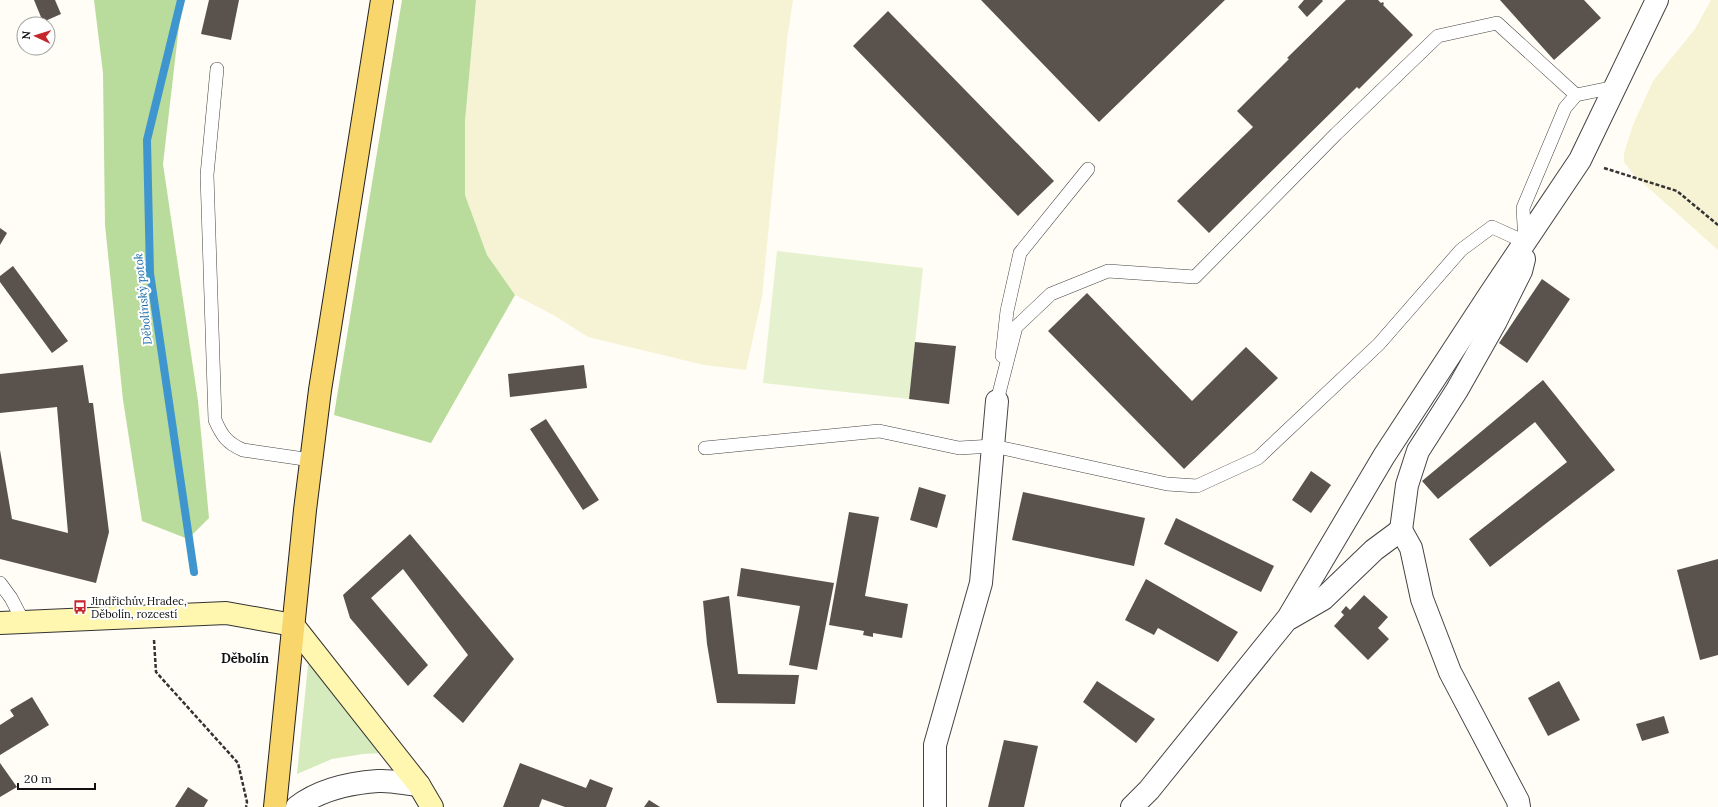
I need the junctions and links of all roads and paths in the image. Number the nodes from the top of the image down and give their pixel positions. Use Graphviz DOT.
graph roads {
  1 [pos="382,0"];
  2 [pos="1657,0"];
  3 [pos="217,69"];
  4 [pos="1615,87"];
  5 [pos="1576,95"];
  6 [pos="1580,160"];
  7 [pos="1088,169"];
  8 [pos="1718,225"];
  9 [pos="1528,237"];
  10 [pos="997,401"];
  11 [pos="993,446"];
  12 [pos="705,448"];
  13 [pos="311,460"];
  14 [pos="1401,530"];
  15 [pos="0,583"];
  16 [pos="153,616"];
  17 [pos="1288,618"];
  18 [pos="23,621"];
  19 [pos="0,623"];
  20 [pos="293,625"];
  21 [pos="419,785"];
  22 [pos="246,807"];
  23 [pos="275,807"];
  24 [pos="296,807"];
  25 [pos="432,807"];
  26 [pos="935,807"];
  27 [pos="1132,807"];
  28 [pos="1519,807"];
  1 -- 13 [label="main road"];
  2 -- 4 [label="street"];
  3 -- 13 [label="lane"];
  4 -- 5 [label="lane"];
  4 -- 6 [label="street"];
  5 -- 9 [label="lane"];
  5 -- 10 [label="lane"];
  6 -- 8 [label="path"];
  6 -- 9 [label="street"];
  7 -- 10 [label="lane"];
  9 -- 11 [label="lane"];
  9 -- 14 [label="street"];
  9 -- 17 [label="street"];
  10 -- 11 [label="street"];
  11 -- 12 [label="lane"];
  11 -- 26 [label="street"];
  13 -- 20 [label="main road"];
  14 -- 17 [label="street"];
  14 -- 28 [label="street"];
  15 -- 18 [label="lane"];
  16 -- 18 [label="street"];
  16 -- 20 [label="street"];
  16 -- 22 [label="path"];
  17 -- 27 [label="street"];
  18 -- 19 [label="street"];
  20 -- 21 [label="street"];
  20 -- 23 [label="main road"];
  21 -- 24 [label="street"];
  21 -- 25 [label="street"];
}
